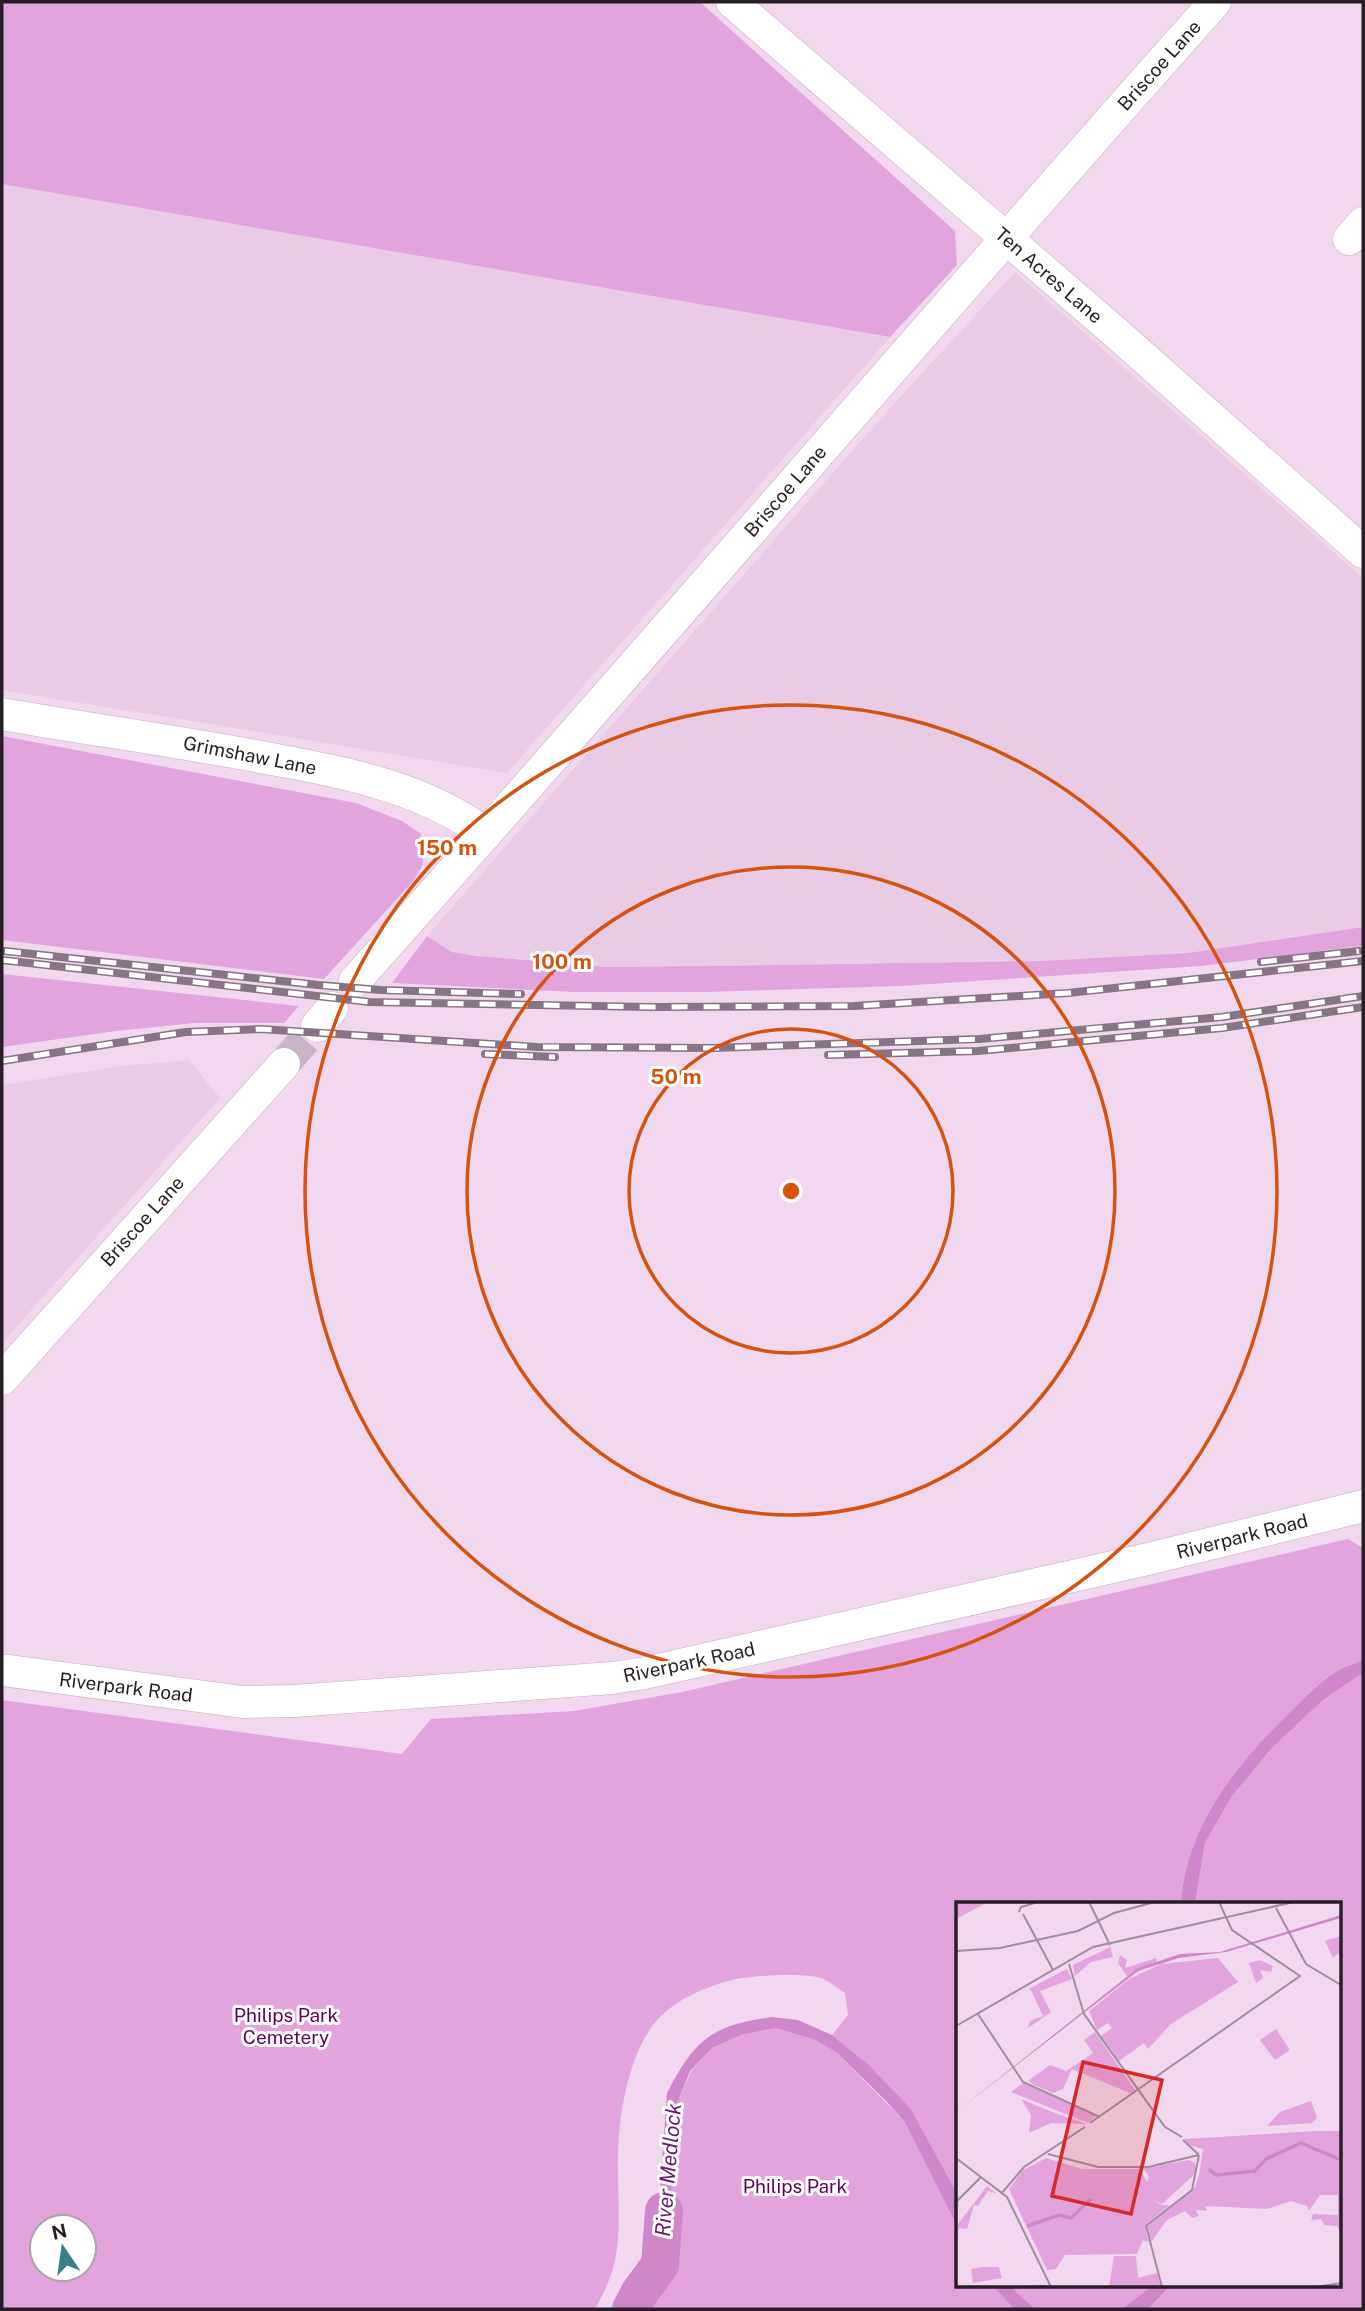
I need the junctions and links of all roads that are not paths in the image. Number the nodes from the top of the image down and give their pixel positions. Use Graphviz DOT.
graph roads {
  1 [pos="732,2"];
  2 [pos="1215,2"];
  3 [pos="1005,237"];
  4 [pos="1363,552"];
  5 [pos="2,714"];
  6 [pos="486,834"];
  7 [pos="355,981"];
  8 [pos="284,1063"];
  9 [pos="2,1379"];
  10 [pos="1363,1506"];
  11 [pos="2,1670"];
  1 -- 3 [label="street, Ten Acres Lane"];
  2 -- 3 [label="street, Briscoe Lane"];
  3 -- 4 [label="street, Ten Acres Lane"];
  3 -- 6 [label="street, Briscoe Lane"];
  5 -- 6 [label="street, Grimshaw Lane"];
  6 -- 7 [label="street, Briscoe Lane"];
  8 -- 9 [label="street, Briscoe Lane"];
  10 -- 11 [label="street, Riverpark Road"];
}
